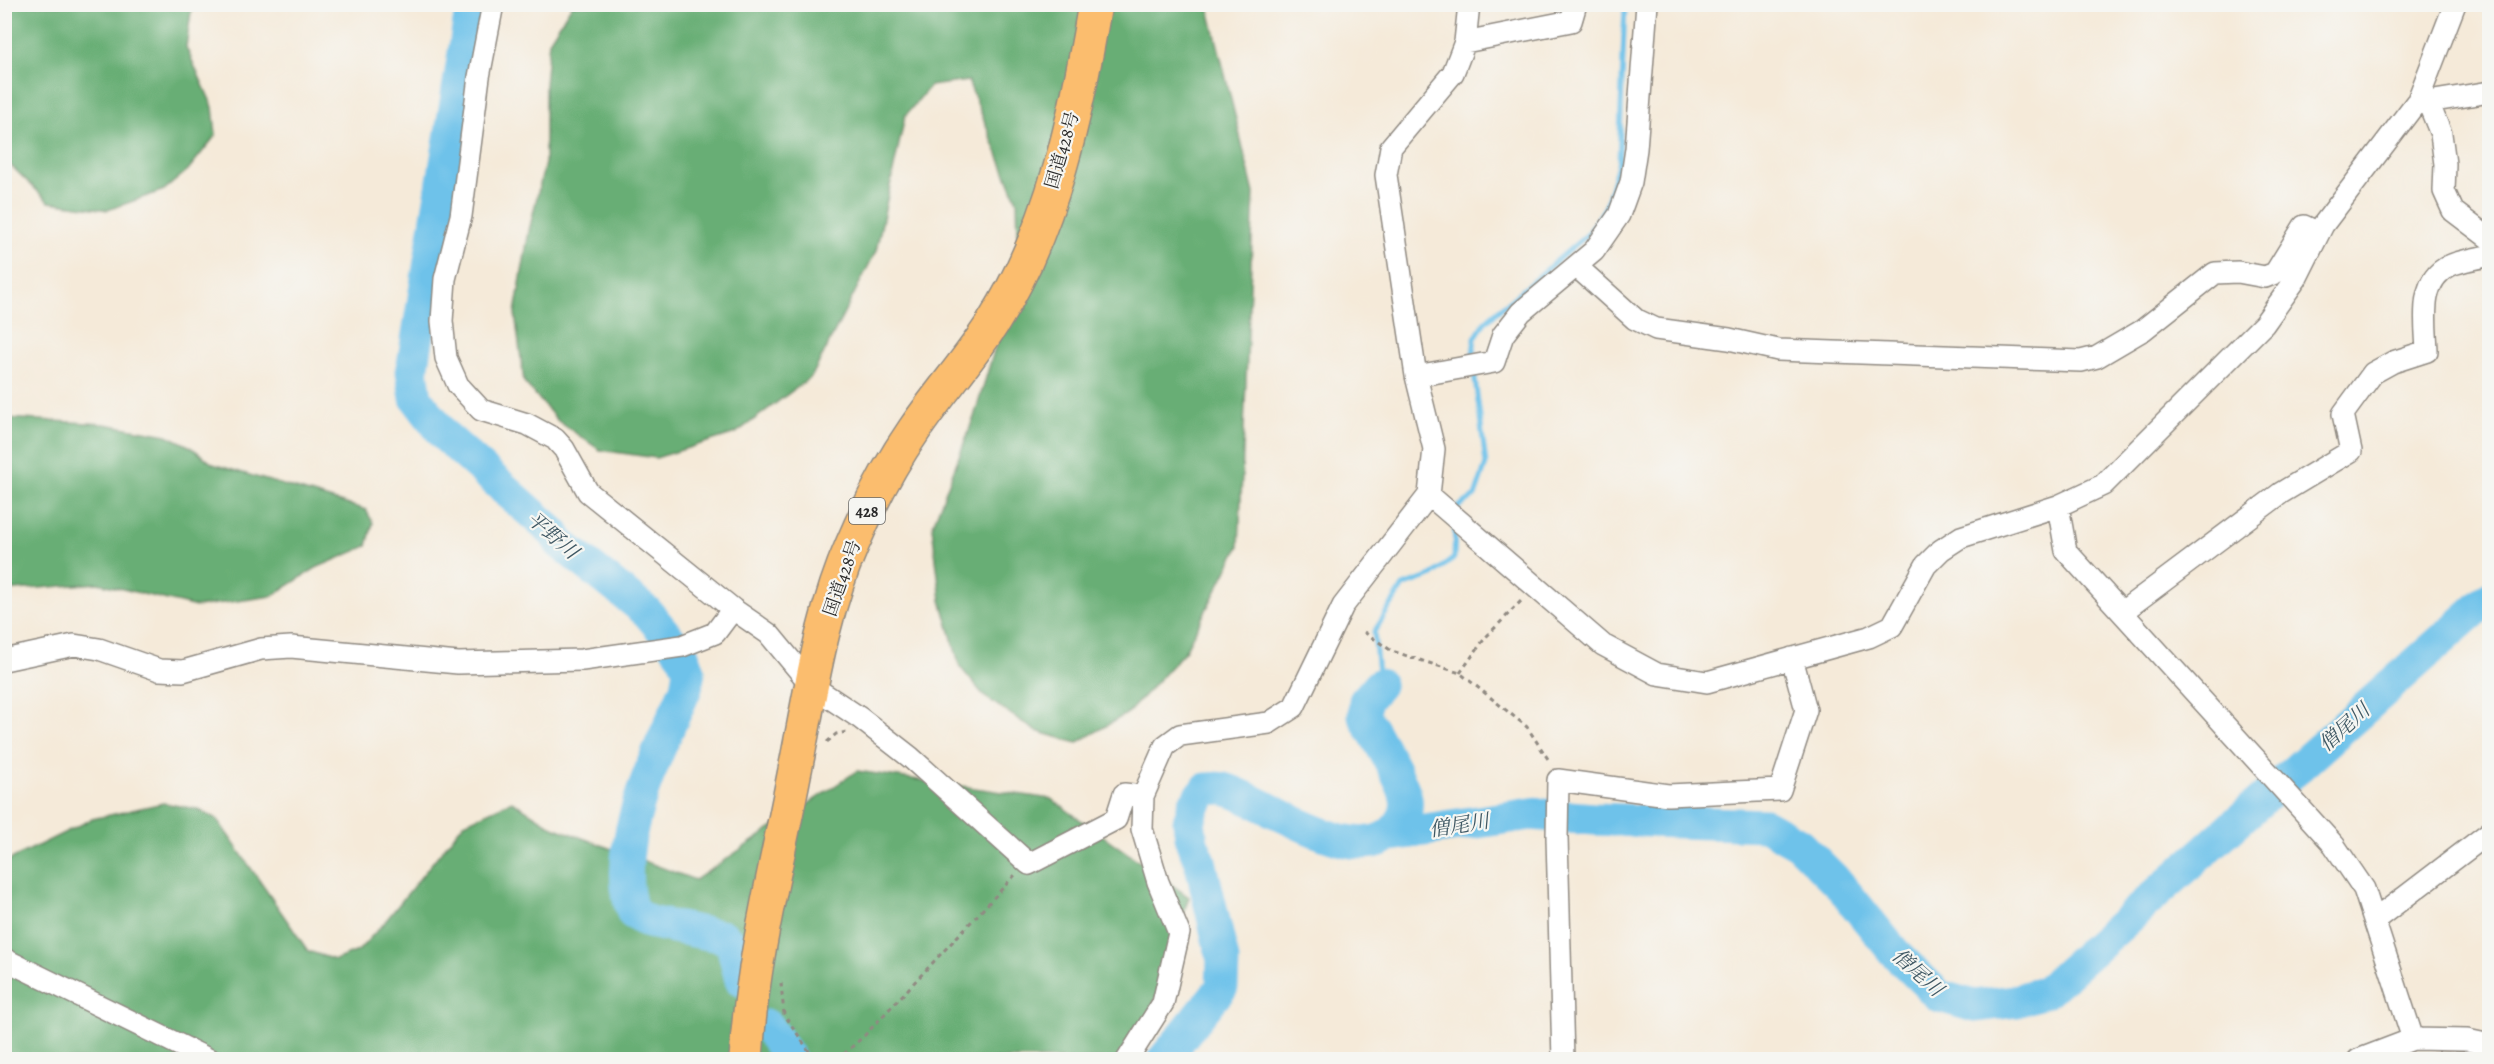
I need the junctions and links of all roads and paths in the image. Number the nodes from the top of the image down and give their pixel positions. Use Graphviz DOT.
graph roads {
  1 [pos="493,4"];
  2 [pos="1095,4"];
  3 [pos="1469,4"];
  4 [pos="1576,4"];
  5 [pos="1647,4"];
  6 [pos="2456,4"];
  7 [pos="1465,42"];
  8 [pos="2490,92"];
  9 [pos="2423,101"];
  10 [pos="2319,233"];
  11 [pos="2490,240"];
  12 [pos="2490,255"];
  13 [pos="1576,266"];
  14 [pos="1416,376"];
  15 [pos="1429,495"];
  16 [pos="2058,506"];
  17 [pos="1535,586"];
  18 [pos="733,609"];
  19 [pos="2122,612"];
  20 [pos="1364,632"];
  21 [pos="1792,658"];
  22 [pos="4,660"];
  23 [pos="1460,673"];
  24 [pos="812,686"];
  25 [pos="879,732"];
  26 [pos="824,750"];
  27 [pos="1558,780"];
  28 [pos="1143,796"];
  29 [pos="2490,832"];
  30 [pos="1029,864"];
  31 [pos="2376,920"];
  32 [pos="4,959"];
  33 [pos="780,978"];
  34 [pos="2414,1039"];
  35 [pos="2490,1045"];
  36 [pos="210,1059"];
  37 [pos="746,1059"];
  38 [pos="815,1059"];
  39 [pos="837,1059"];
  40 [pos="1127,1059"];
  41 [pos="1563,1059"];
  42 [pos="2358,1059"];
  1 -- 18 [label="street"];
  2 -- 24 [label="highway, 国道428号 / 428"];
  3 -- 7 [label="street"];
  4 -- 7 [label="street"];
  5 -- 13 [label="street"];
  6 -- 9 [label="street"];
  7 -- 14 [label="street"];
  8 -- 9 [label="street"];
  9 -- 10 [label="street"];
  9 -- 11 [label="street"];
  10 -- 13 [label="street"];
  10 -- 16 [label="street"];
  12 -- 19 [label="street"];
  13 -- 14 [label="street"];
  14 -- 15 [label="street"];
  15 -- 17 [label="street"];
  15 -- 28 [label="street"];
  16 -- 19 [label="street"];
  16 -- 21 [label="street"];
  17 -- 21 [label="street"];
  17 -- 23 [label="path"];
  18 -- 22 [label="street"];
  18 -- 24 [label="street"];
  19 -- 31 [label="street"];
  20 -- 23 [label="path"];
  21 -- 27 [label="street"];
  23 -- 27 [label="path"];
  24 -- 25 [label="street"];
  24 -- 37 [label="highway, 国道428号 / 428"];
  25 -- 26 [label="path"];
  25 -- 30 [label="street"];
  27 -- 41 [label="street"];
  28 -- 30 [label="street"];
  28 -- 40 [label="street"];
  29 -- 31 [label="street"];
  30 -- 39 [label="path"];
  31 -- 34 [label="street"];
  32 -- 36 [label="street"];
  33 -- 38 [label="path"];
  34 -- 35 [label="street"];
  34 -- 42 [label="street"];
}
